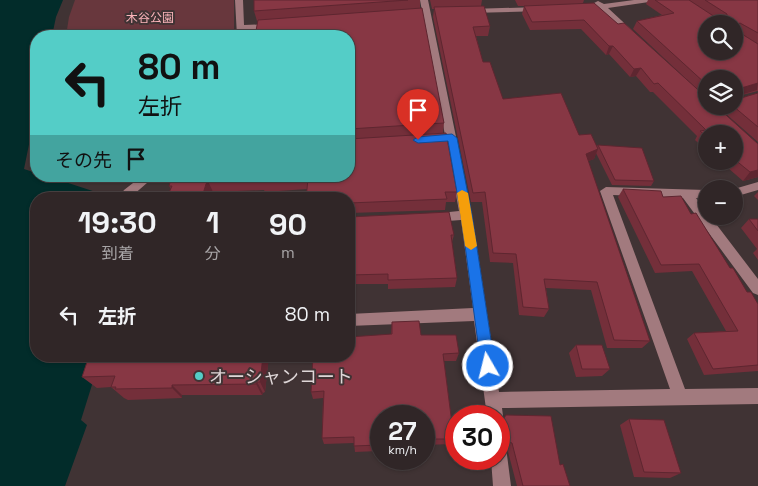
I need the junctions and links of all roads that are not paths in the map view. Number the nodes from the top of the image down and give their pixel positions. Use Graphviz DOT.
graph roads {
  1 [pos="240,0"];
  2 [pos="424,0"];
  3 [pos="594,0"];
  4 [pos="649,0"];
  5 [pos="602,7"];
  6 [pos="548,8"];
  7 [pos="575,8"];
  8 [pos="465,11"];
  9 [pos="281,25"];
  10 [pos="241,30"];
  11 [pos="252,30"];
  12 [pos="637,40"];
  13 [pos="142,182"];
  14 [pos="758,186"];
  15 [pos="743,190"];
  16 [pos="128,192"];
  17 [pos="687,194"];
  18 [pos="698,194"];
  19 [pos="466,215"];
  20 [pos="417,217"];
  21 [pos="758,289"];
  22 [pos="481,314"];
  23 [pos="355,320"];
  24 [pos="758,396"];
  25 [pos="680,397"];
  26 [pos="493,400"];
  27 [pos="494,405"];
  28 [pos="500,470"];
  29 [pos="502,486"];
  1 -- 10 [label="street"];
  2 -- 19 [label="street"];
  3 -- 5 [label="street"];
  4 -- 5 [label="street"];
  5 -- 7 [label="street"];
  5 -- 12 [label="street"];
  6 -- 8 [label="street"];
  9 -- 11 [label="street"];
  13 -- 16 [label="street"];
  14 -- 15 [label="street"];
  17 -- 18 [label="street"];
  17 -- 21 [label="street"];
  17 -- 25 [label="street"];
  19 -- 20 [label="street"];
  19 -- 22 [label="street"];
  22 -- 23 [label="street"];
  22 -- 26 [label="street"];
  24 -- 25 [label="street"];
  25 -- 26 [label="street"];
  26 -- 27 [label="street"];
  28 -- 29 [label="street"];
}
